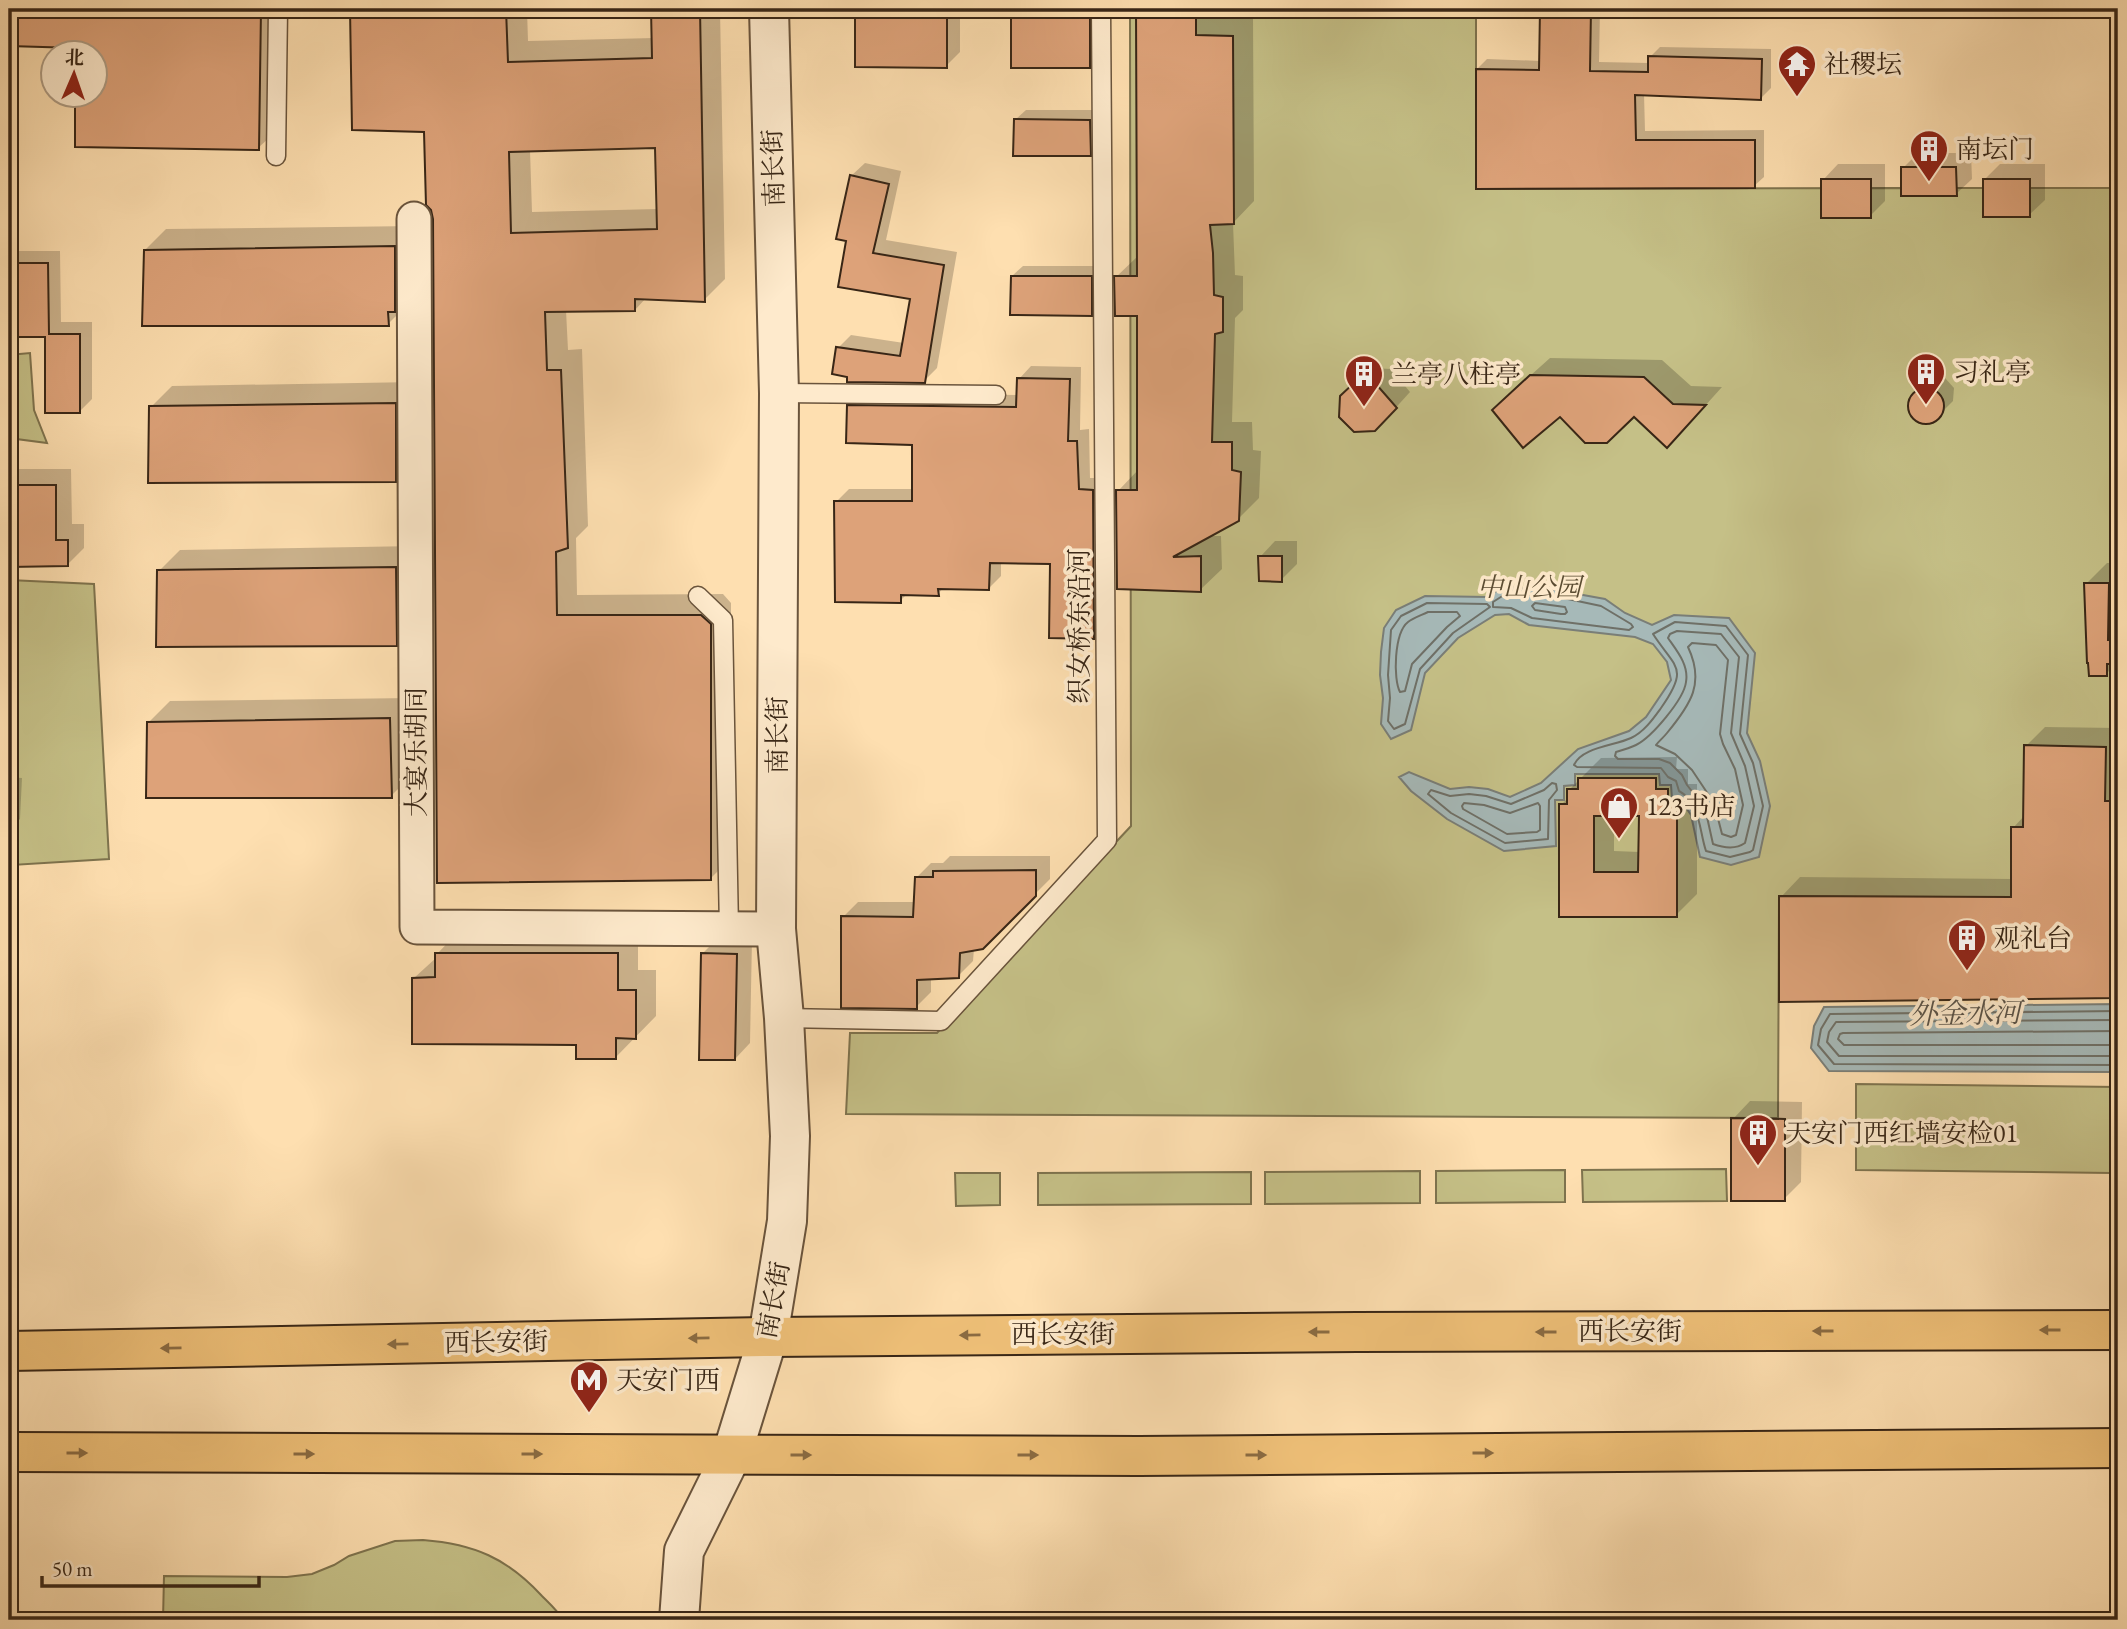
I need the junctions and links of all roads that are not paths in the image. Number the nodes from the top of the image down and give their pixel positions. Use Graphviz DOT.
graph roads {
  1 [pos="278,9"];
  2 [pos="769,9"];
  3 [pos="1101,9"];
  4 [pos="276,156"];
  5 [pos="414,219"];
  6 [pos="779,393"];
  7 [pos="996,395"];
  8 [pos="698,596"];
  9 [pos="729,929"];
  10 [pos="776,929"];
  11 [pos="784,1018"];
  12 [pos="2118,1330"];
  13 [pos="768,1337"];
  14 [pos="9,1351"];
  15 [pos="2118,1448"];
  16 [pos="9,1452"];
  17 [pos="732,1454"];
  18 [pos="679,1620"];
  1 -- 4 [label="lane"];
  2 -- 6 [label="street, 南长街"];
  3 -- 11 [label="lane, 织女桥东沿河"];
  5 -- 9 [label="street, 大宴乐胡同"];
  6 -- 7 [label="lane"];
  6 -- 10 [label="street, 南长街"];
  8 -- 9 [label="lane"];
  9 -- 10 [label="street, 大宴乐胡同"];
  10 -- 11 [label="street, 南长街"];
  11 -- 13 [label="street, 南长街"];
  12 -- 13 [label="highway, 西长安街, one-way"];
  13 -- 14 [label="highway, 西长安街, one-way"];
  13 -- 17 [label="street, 南长街"];
  17 -- 15 [label="highway, one-way"];
  16 -- 17 [label="highway, one-way"];
  17 -- 18 [label="street, 南长街"];
}
